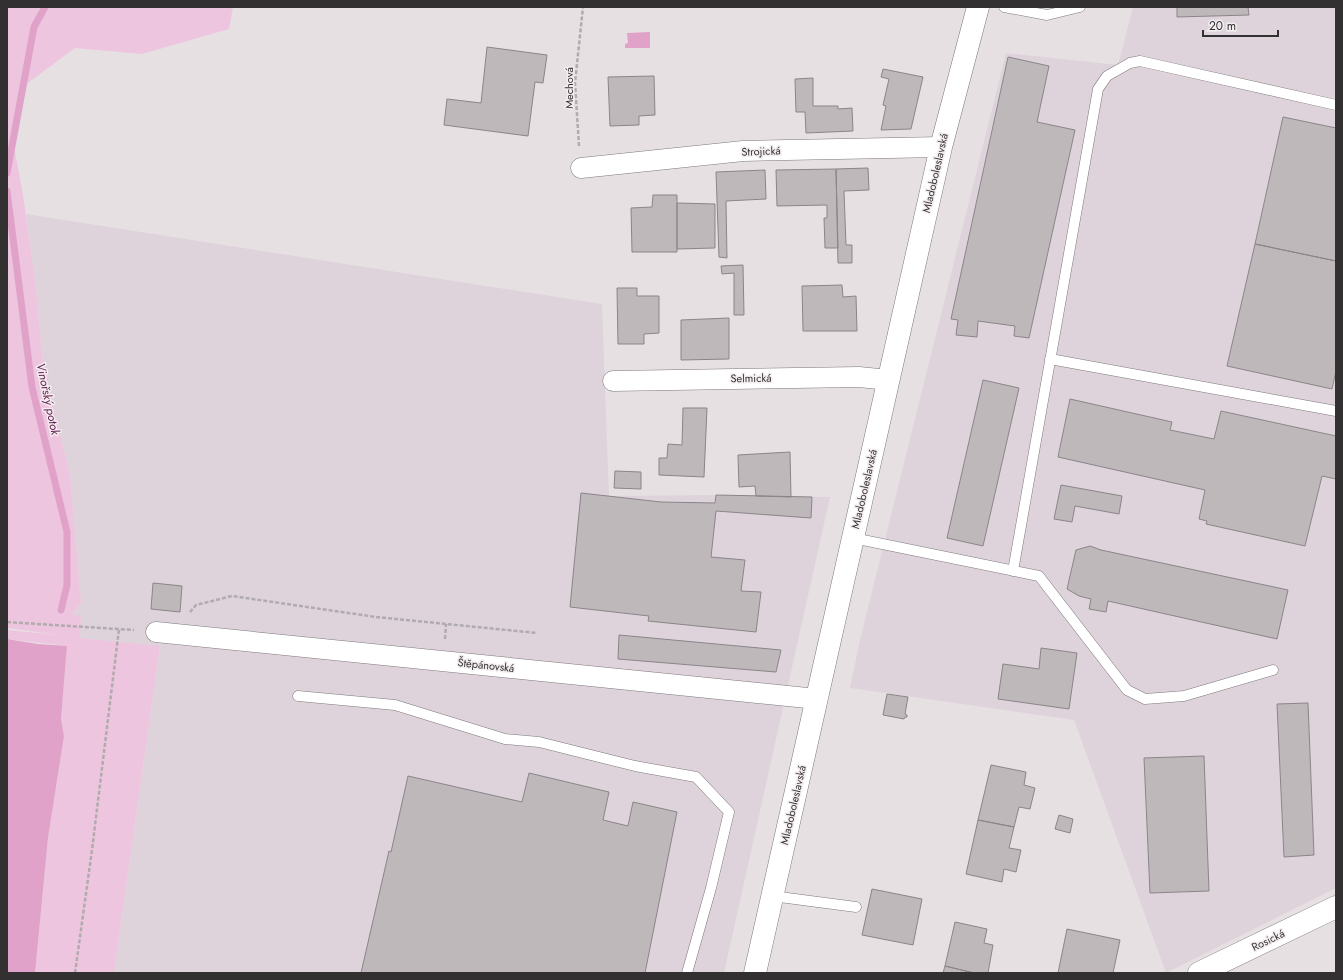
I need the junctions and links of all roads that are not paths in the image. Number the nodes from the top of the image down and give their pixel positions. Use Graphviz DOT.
graph roads {
  1 [pos="978,7"];
  2 [pos="1004,7"];
  3 [pos="1080,7"];
  4 [pos="1046,11"];
  5 [pos="1336,105"];
  6 [pos="941,147"];
  7 [pos="581,168"];
  8 [pos="1050,359"];
  9 [pos="888,380"];
  10 [pos="613,381"];
  11 [pos="1336,411"];
  12 [pos="853,538"];
  13 [pos="1013,571"];
  14 [pos="163,633"];
  15 [pos="1273,670"];
  16 [pos="298,696"];
  17 [pos="817,699"];
  18 [pos="772,896"];
  19 [pos="856,907"];
  20 [pos="1336,907"];
  21 [pos="686,973"];
  22 [pos="755,973"];
  23 [pos="1199,973"];
  1 -- 6 [label="main road, Mladoboleslavská"];
  2 -- 4 [label="lane"];
  3 -- 4 [label="lane"];
  5 -- 8 [label="lane"];
  6 -- 7 [label="street, Strojická"];
  6 -- 9 [label="main road, Mladoboleslavská"];
  8 -- 11 [label="lane"];
  8 -- 13 [label="lane"];
  9 -- 10 [label="street, Selmická"];
  9 -- 12 [label="main road, Mladoboleslavská"];
  12 -- 13 [label="lane"];
  12 -- 17 [label="main road, Mladoboleslavská"];
  13 -- 15 [label="lane"];
  14 -- 17 [label="street, Štěpánovská"];
  16 -- 21 [label="lane"];
  17 -- 18 [label="main road, Mladoboleslavská"];
  18 -- 19 [label="lane"];
  18 -- 22 [label="main road, Mladoboleslavská"];
  20 -- 23 [label="main road, Rosická"];
}
